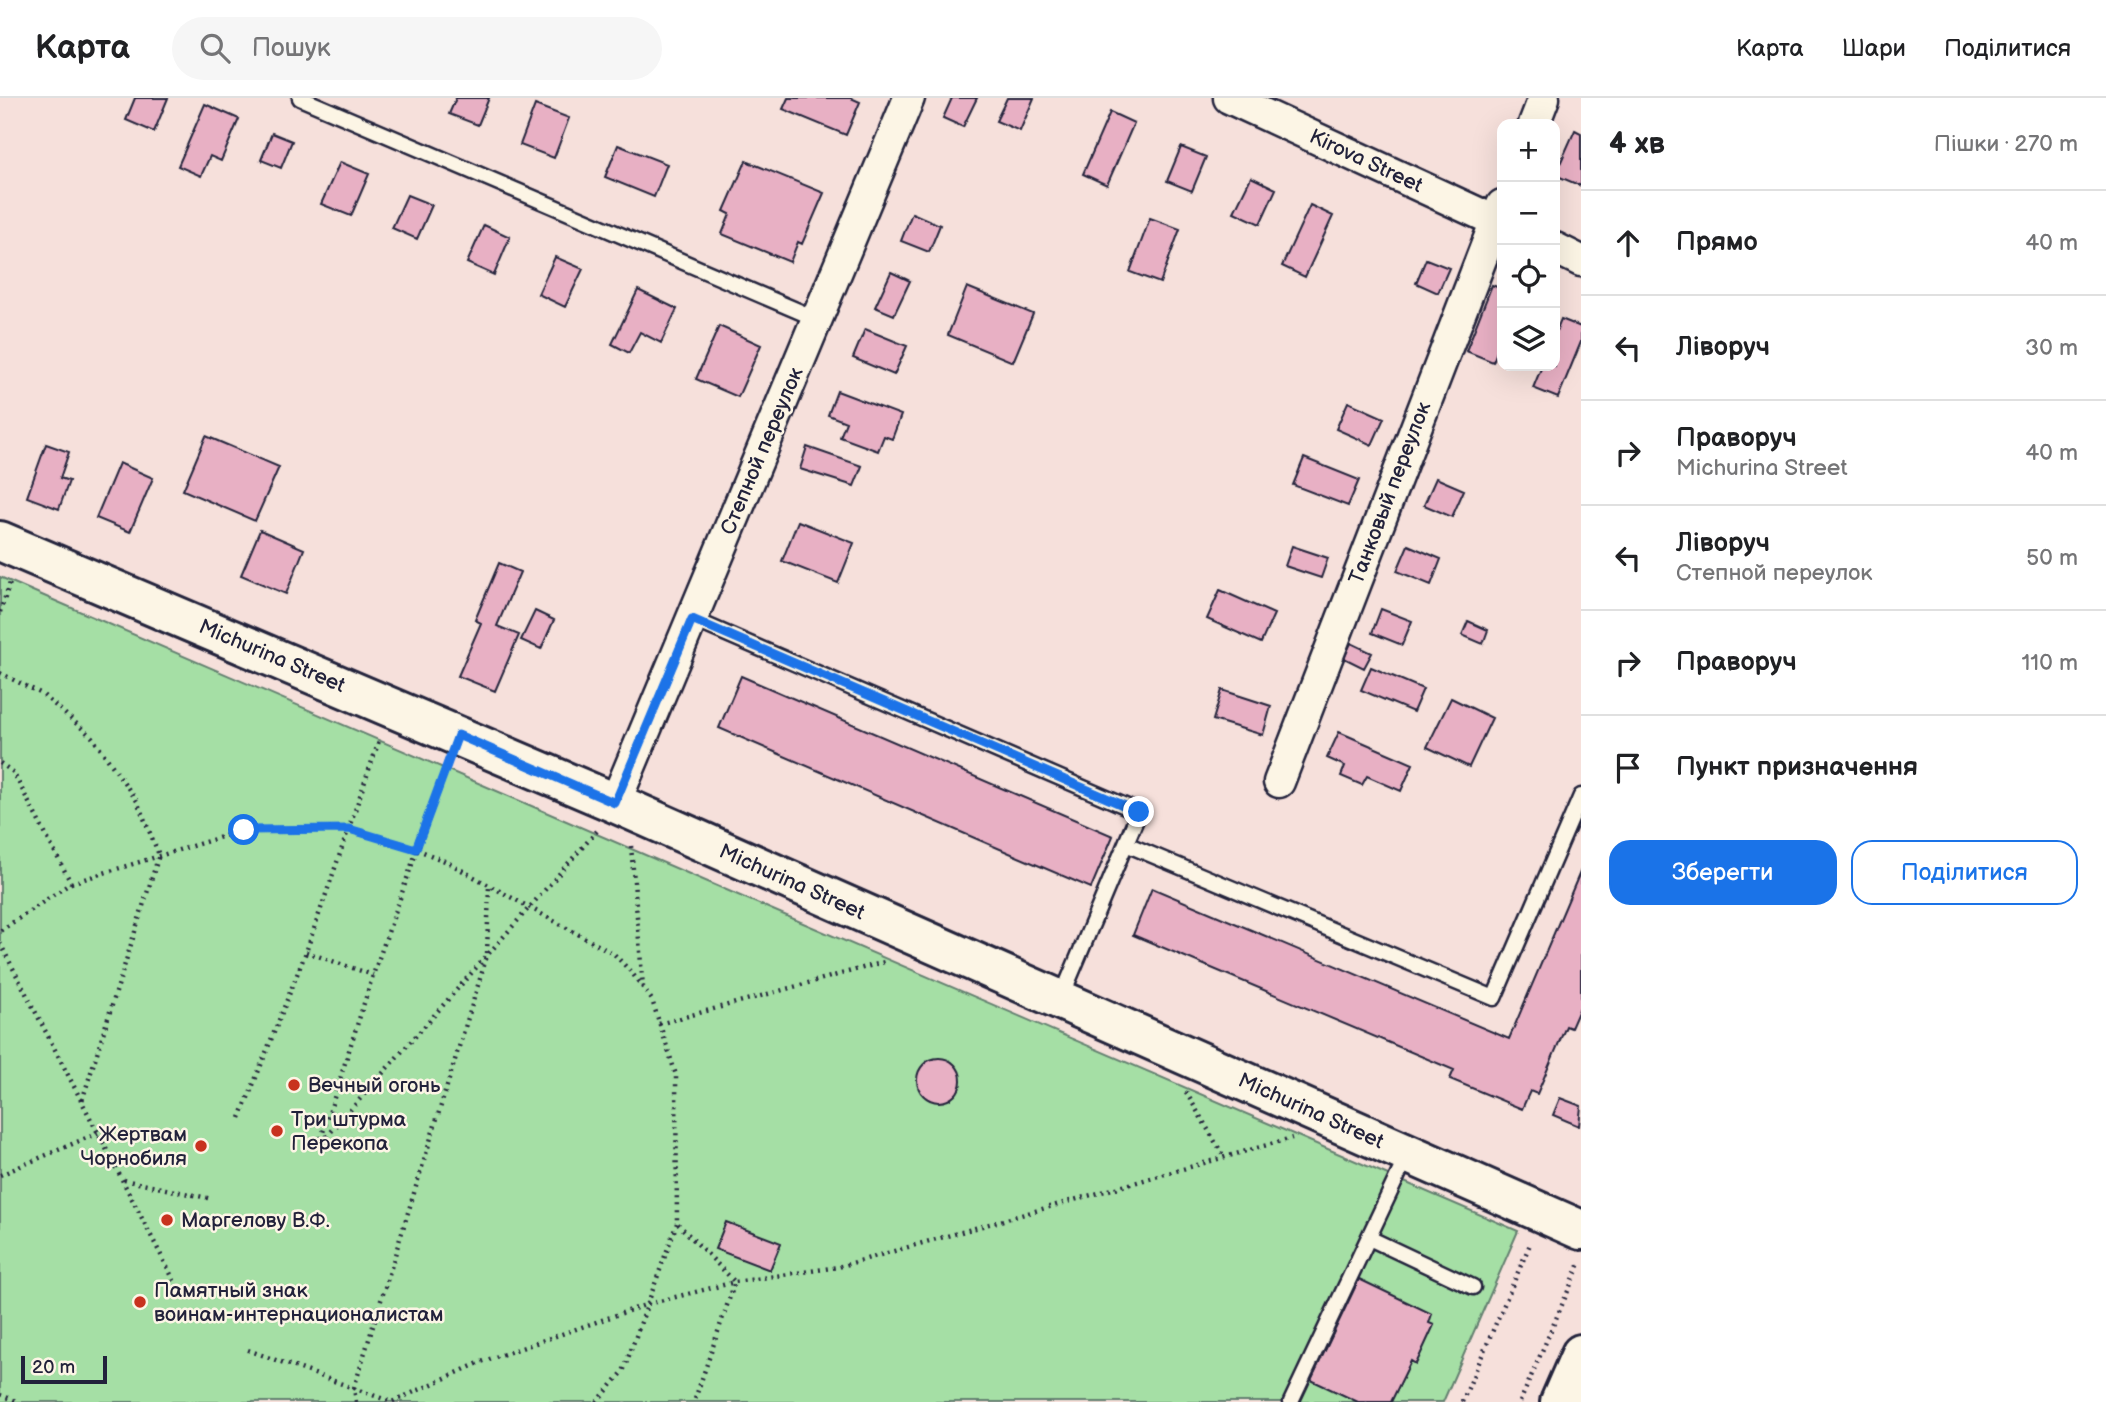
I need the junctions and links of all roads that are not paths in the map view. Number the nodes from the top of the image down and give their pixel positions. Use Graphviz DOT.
graph roads {
  1 [pos="300,98"];
  2 [pos="909,98"];
  3 [pos="1229,98"];
  4 [pos="1544,98"];
  5 [pos="1536,119"];
  6 [pos="1497,215"];
  7 [pos="1497,224"];
  8 [pos="1560,250"];
  9 [pos="1581,261"];
  10 [pos="817,319"];
  11 [pos="0,541"];
  12 [pos="692,619"];
  13 [pos="1279,782"];
  14 [pos="1581,796"];
  15 [pos="608,815"];
  16 [pos="1126,844"];
  17 [pos="1060,1000"];
  18 [pos="1408,1154"];
  19 [pos="1581,1230"];
  20 [pos="1369,1238"];
  21 [pos="1473,1287"];
  22 [pos="1581,1354"];
  23 [pos="1291,1402"];
  24 [pos="1560,1402"];
  1 -- 10 [label="lane"];
  2 -- 10 [label="street, Степной переулок"];
  3 -- 6 [label="street, Kirova Street"];
  4 -- 5 [label="street"];
  7 -- 13 [label="street, Танковый переулок"];
  8 -- 9 [label="street"];
  10 -- 12 [label="street, Степной переулок"];
  11 -- 15 [label="main road, Michurina Street"];
  12 -- 15 [label="street, Степной переулок"];
  12 -- 16 [label="lane"];
  14 -- 16 [label="lane"];
  15 -- 17 [label="main road, Michurina Street"];
  16 -- 17 [label="lane"];
  17 -- 18 [label="main road, Michurina Street"];
  18 -- 19 [label="main road, Michurina Street"];
  18 -- 20 [label="lane"];
  20 -- 21 [label="lane"];
  20 -- 23 [label="lane"];
  22 -- 24 [label="main road"];
}
